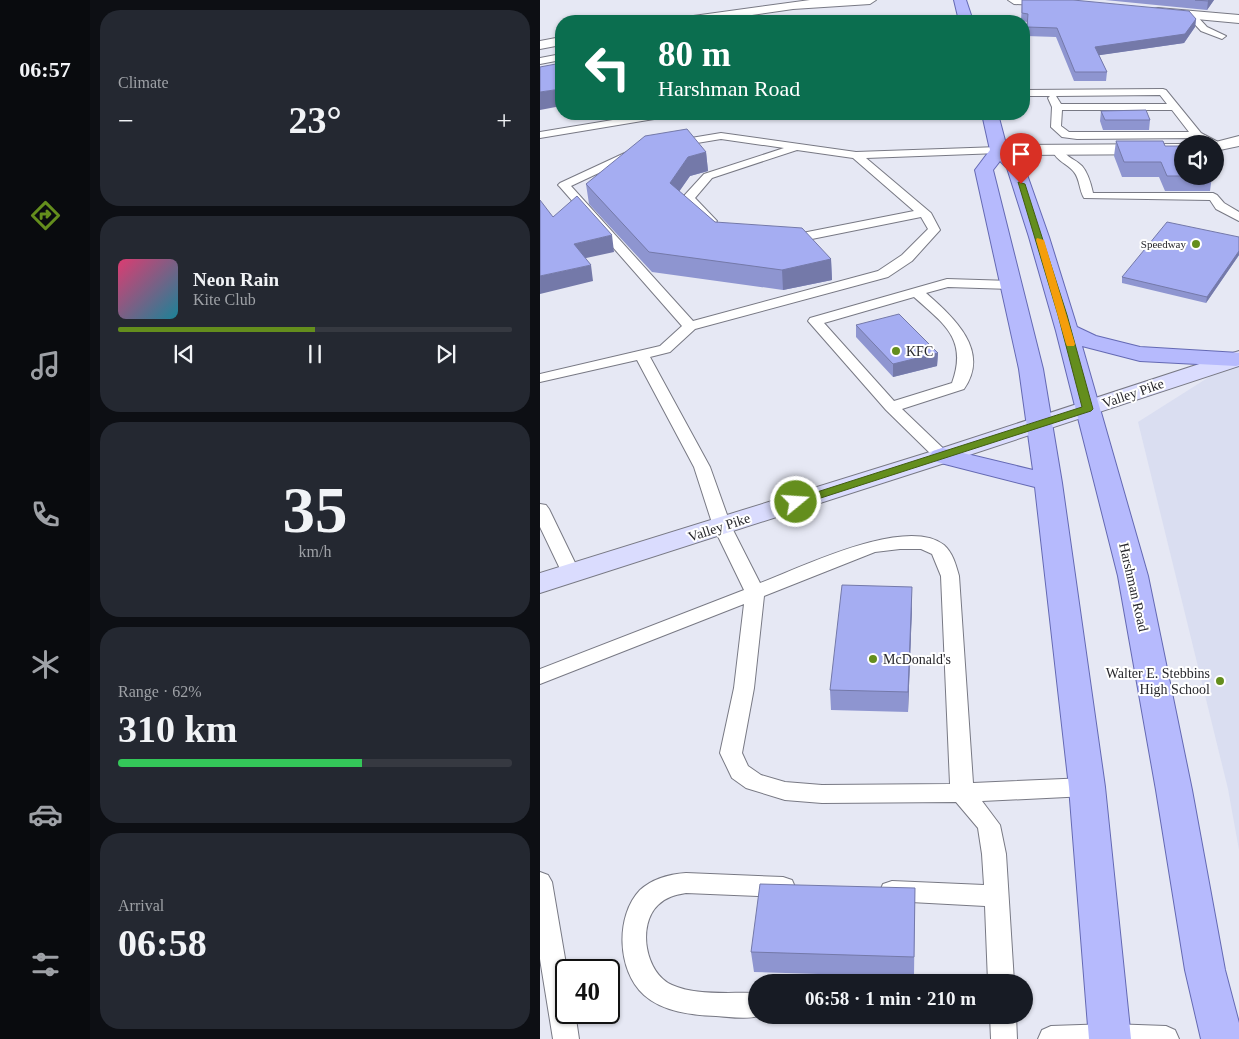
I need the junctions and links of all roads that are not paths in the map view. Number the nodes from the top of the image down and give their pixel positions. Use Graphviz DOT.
graph roads {
  1 [pos="858,0"];
  2 [pos="870,0"];
  3 [pos="960,0"];
  4 [pos="1014,0"];
  5 [pos="1075,3"];
  6 [pos="1148,11"];
  7 [pos="726,15"];
  8 [pos="964,15"];
  9 [pos="1192,16"];
  10 [pos="1239,20"];
  11 [pos="1222,36"];
  12 [pos="555,42"];
  13 [pos="540,44"];
  14 [pos="555,58"];
  15 [pos="540,61"];
  16 [pos="1030,93"];
  17 [pos="1050,93"];
  18 [pos="1175,106"];
  19 [pos="1057,107"];
  20 [pos="630,120"];
  21 [pos="992,120"];
  22 [pos="540,135"];
  23 [pos="1174,135"];
  24 [pos="1197,135"];
  25 [pos="1239,141"];
  26 [pos="1224,144"];
  27 [pos="797,147"];
  28 [pos="1174,149"];
  29 [pos="999,150"];
  30 [pos="1057,150"];
  31 [pos="856,155"];
  32 [pos="923,213"];
  33 [pos="1239,217"];
  34 [pos="719,229"];
  35 [pos="779,239"];
  36 [pos="1011,285"];
  37 [pos="917,292"];
  38 [pos="690,326"];
  39 [pos="1067,331"];
  40 [pos="642,355"];
  41 [pos="1238,358"];
  42 [pos="540,378"];
  43 [pos="891,407"];
  44 [pos="1088,409"];
  45 [pos="1040,423"];
  46 [pos="942,456"];
  47 [pos="1049,482"];
  48 [pos="540,509"];
  49 [pos="722,526"];
  50 [pos="545,531"];
  51 [pos="571,573"];
  52 [pos="540,583"];
  53 [pos="755,592"];
  54 [pos="540,678"];
  55 [pos="1087,787"];
  56 [pos="962,793"];
  57 [pos="540,882"];
  58 [pos="802,888"];
  59 [pos="870,890"];
  60 [pos="996,896"];
  61 [pos="1001,974"];
  62 [pos="748,1004"];
  63 [pos="1003,1024"];
  64 [pos="1110,1038"];
  65 [pos="566,1039"];
  66 [pos="1004,1039"];
  67 [pos="1051,1039"];
  68 [pos="1166,1039"];
  69 [pos="1222,1039"];
  1 -- 2 [label="street"];
  1 -- 7 [label="street"];
  3 -- 8 [label="main road"];
  4 -- 5 [label="street"];
  6 -- 9 [label="street"];
  9 -- 10 [label="street"];
  9 -- 11 [label="lane"];
  12 -- 13 [label="street"];
  14 -- 15 [label="lane"];
  16 -- 17 [label="lane"];
  17 -- 18 [label="lane"];
  17 -- 19 [label="lane"];
  18 -- 19 [label="lane"];
  18 -- 24 [label="lane"];
  19 -- 23 [label="lane"];
  20 -- 22 [label="lane"];
  21 -- 29 [label="main road, Harshman Road"];
  25 -- 26 [label="street"];
  27 -- 31 [label="lane"];
  27 -- 34 [label="lane"];
  27 -- 38 [label="lane"];
  28 -- 30 [label="street"];
  29 -- 30 [label="street"];
  29 -- 31 [label="lane"];
  29 -- 36 [label="main road"];
  29 -- 39 [label="main road, Harshman Road"];
  30 -- 33 [label="lane"];
  31 -- 32 [label="lane"];
  32 -- 35 [label="lane"];
  32 -- 38 [label="lane"];
  36 -- 37 [label="lane"];
  36 -- 45 [label="main road"];
  37 -- 43 [label="lane"];
  37 -- 43 [label="lane"];
  38 -- 40 [label="lane"];
  39 -- 41 [label="main road"];
  39 -- 44 [label="main road, Harshman Road"];
  40 -- 42 [label="lane"];
  40 -- 49 [label="lane"];
  41 -- 44 [label="street, Valley Pike"];
  43 -- 46 [label="lane"];
  44 -- 45 [label="street, Valley Pike"];
  44 -- 69 [label="main road, Harshman Road"];
  45 -- 46 [label="street, Valley Pike"];
  45 -- 47 [label="main road"];
  46 -- 47 [label="main road"];
  46 -- 49 [label="street, Valley Pike"];
  47 -- 55 [label="main road"];
  48 -- 50 [label="lane"];
  49 -- 51 [label="street, Valley Pike"];
  49 -- 53 [label="lane"];
  50 -- 51 [label="lane"];
  51 -- 52 [label="street, Valley Pike"];
  53 -- 54 [label="lane"];
  53 -- 56 [label="lane"];
  53 -- 56 [label="lane"];
  55 -- 56 [label="lane"];
  55 -- 64 [label="main road"];
  56 -- 60 [label="lane"];
  57 -- 65 [label="lane"];
  58 -- 62 [label="lane"];
  59 -- 60 [label="lane"];
  60 -- 61 [label="lane"];
  63 -- 66 [label="lane"];
  64 -- 67 [label="lane"];
  64 -- 68 [label="lane"];
}
